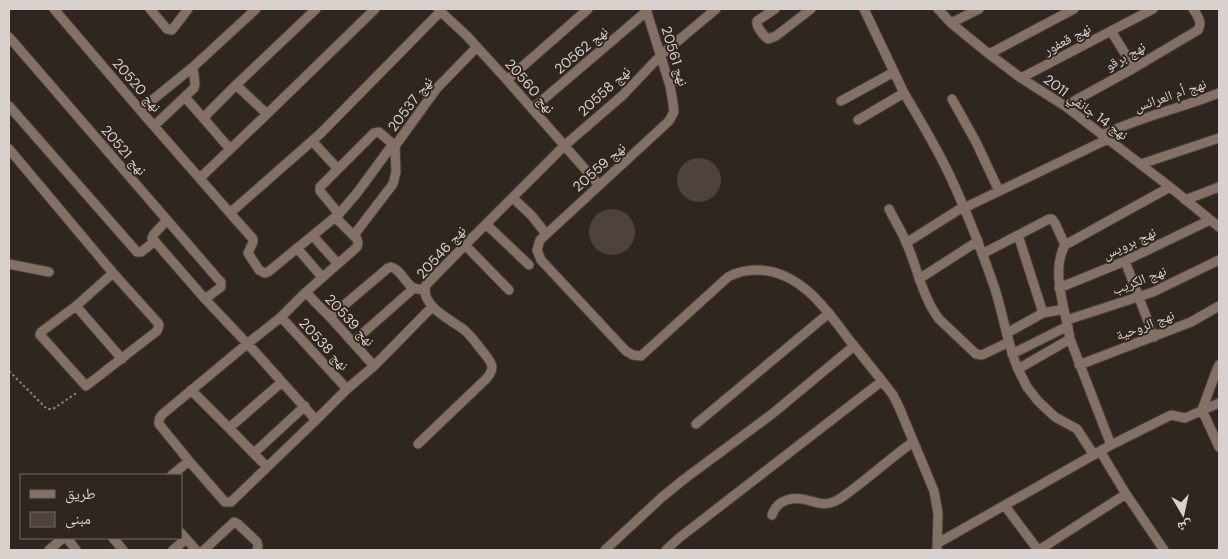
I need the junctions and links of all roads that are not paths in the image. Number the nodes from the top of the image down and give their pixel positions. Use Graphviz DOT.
graph roads {
  1 [pos="54,9"];
  2 [pos="151,9"];
  3 [pos="188,9"];
  4 [pos="256,9"];
  5 [pos="316,9"];
  6 [pos="376,9"];
  7 [pos="588,9"];
  8 [pos="716,9"];
  9 [pos="774,9"];
  10 [pos="811,9"];
  11 [pos="864,9"];
  12 [pos="938,9"];
  13 [pos="979,9"];
  14 [pos="1074,9"];
  15 [pos="1152,9"];
  16 [pos="1193,9"];
  17 [pos="439,10"];
  18 [pos="646,10"];
  19 [pos="951,23"];
  20 [pos="1111,31"];
  21 [pos="9,38"];
  22 [pos="477,47"];
  23 [pos="989,54"];
  24 [pos="661,55"];
  25 [pos="1134,68"];
  26 [pos="193,69"];
  27 [pos="894,72"];
  28 [pos="510,78"];
  29 [pos="1021,78"];
  30 [pos="236,86"];
  31 [pos="904,93"];
  32 [pos="1219,93"];
  33 [pos="185,97"];
  34 [pos="952,99"];
  35 [pos="840,101"];
  36 [pos="9,106"];
  37 [pos="1065,106"];
  38 [pos="532,109"];
  39 [pos="140,110"];
  40 [pos="674,112"];
  41 [pos="267,114"];
  42 [pos="203,118"];
  43 [pos="858,120"];
  44 [pos="154,126"];
  45 [pos="1105,137"];
  46 [pos="1219,138"];
  47 [pos="312,141"];
  48 [pos="394,145"];
  49 [pos="564,146"];
  50 [pos="9,149"];
  51 [pos="230,150"];
  52 [pos="1141,164"];
  53 [pos="338,169"];
  54 [pos="200,178"];
  55 [pos="599,185"];
  56 [pos="1170,187"];
  57 [pos="1219,187"];
  58 [pos="999,191"];
  59 [pos="513,198"];
  60 [pos="1185,200"];
  61 [pos="963,207"];
  62 [pos="890,209"];
  63 [pos="230,212"];
  64 [pos="337,216"];
  65 [pos="167,220"];
  66 [pos="1210,220"];
  67 [pos="486,224"];
  68 [pos="1219,227"];
  69 [pos="354,235"];
  70 [pos="1018,235"];
  71 [pos="313,236"];
  72 [pos="543,237"];
  73 [pos="155,241"];
  74 [pos="978,241"];
  75 [pos="906,242"];
  76 [pos="465,245"];
  77 [pos="1065,245"];
  78 [pos="297,248"];
  79 [pos="982,254"];
  80 [pos="1219,260"];
  81 [pos="1125,261"];
  82 [pos="9,264"];
  83 [pos="338,264"];
  84 [pos="529,265"];
  85 [pos="49,272"];
  86 [pos="113,273"];
  87 [pos="322,277"];
  88 [pos="920,279"];
  89 [pos="414,288"];
  90 [pos="1059,288"];
  91 [pos="424,290"];
  92 [pos="510,290"];
  93 [pos="304,294"];
  94 [pos="1139,297"];
  95 [pos="206,299"];
  96 [pos="76,306"];
  97 [pos="1219,306"];
  98 [pos="432,307"];
  99 [pos="1064,309"];
  100 [pos="829,313"];
  101 [pos="1044,313"];
  102 [pos="281,317"];
  103 [pos="330,317"];
  104 [pos="1067,323"];
  105 [pos="1154,337"];
  106 [pos="1008,338"];
  107 [pos="1070,339"];
  108 [pos="353,342"];
  109 [pos="247,344"];
  110 [pos="854,346"];
  111 [pos="1012,354"];
  112 [pos="122,359"];
  113 [pos="1079,365"];
  114 [pos="1219,365"];
  115 [pos="374,366"];
  116 [pos="1018,370"];
  117 [pos="882,381"];
  118 [pos="282,382"];
  119 [pos="347,389"];
  120 [pos="191,390"];
  121 [pos="1219,403"];
  122 [pos="305,406"];
  123 [pos="1202,410"];
  124 [pos="316,420"];
  125 [pos="696,424"];
  126 [pos="229,428"];
  127 [pos="913,442"];
  128 [pos="418,444"];
  129 [pos="1111,445"];
  130 [pos="1219,447"];
  131 [pos="254,453"];
  132 [pos="1097,453"];
  133 [pos="189,460"];
  134 [pos="267,467"];
  135 [pos="173,474"];
  136 [pos="1126,494"];
  137 [pos="1005,506"];
  138 [pos="772,516"];
  139 [pos="184,536"];
  140 [pos="61,539"];
  141 [pos="68,539"];
  142 [pos="114,539"];
  143 [pos="181,539"];
  144 [pos="938,546"];
  145 [pos="49,550"];
  146 [pos="76,550"];
  147 [pos="123,550"];
  148 [pos="172,550"];
  149 [pos="196,550"];
  150 [pos="204,550"];
  151 [pos="257,550"];
  152 [pos="605,550"];
  153 [pos="666,550"];
  154 [pos="1039,550"];
  155 [pos="1164,550"];
  1 -- 39 [label="street, نهج 20520"];
  2 -- 3 [label="street"];
  4 -- 26 [label="street"];
  5 -- 30 [label="street"];
  6 -- 41 [label="street"];
  7 -- 28 [label="street"];
  8 -- 24 [label="street, نهج 20558"];
  9 -- 10 [label="street"];
  11 -- 27 [label="street"];
  12 -- 19 [label="street, نهج 14 جانفي 2011"];
  13 -- 19 [label="street"];
  14 -- 23 [label="street"];
  15 -- 20 [label="street, نهج قعفور"];
  16 -- 25 [label="street, نهج برقو"];
  17 -- 22 [label="street, نهج 20560"];
  17 -- 47 [label="street"];
  18 -- 24 [label="street, نهج 20561"];
  18 -- 38 [label="street, نهج 20562"];
  19 -- 23 [label="street, نهج 14 جانفي 2011"];
  20 -- 25 [label="street"];
  20 -- 29 [label="street, نهج قعفور"];
  21 -- 65 [label="street, نهج 20521"];
  22 -- 28 [label="street, نهج 20560"];
  22 -- 48 [label="street, نهج 20537"];
  23 -- 29 [label="street, نهج 14 جانفي 2011"];
  24 -- 40 [label="street, نهج 20561"];
  24 -- 49 [label="street, نهج 20558"];
  25 -- 37 [label="street, نهج برقو"];
  26 -- 33 [label="street"];
  26 -- 39 [label="street"];
  27 -- 31 [label="street"];
  27 -- 35 [label="street"];
  28 -- 38 [label="street, نهج 20560"];
  29 -- 37 [label="street, نهج 14 جانفي 2011"];
  30 -- 41 [label="street"];
  30 -- 42 [label="street"];
  31 -- 43 [label="street"];
  31 -- 61 [label="street"];
  32 -- 45 [label="street, نهج أم العرائس"];
  33 -- 42 [label="street"];
  33 -- 44 [label="street"];
  34 -- 58 [label="street"];
  36 -- 73 [label="street"];
  37 -- 45 [label="street, نهج 14 جانفي 2011"];
  38 -- 49 [label="street, نهج 20560"];
  39 -- 44 [label="street, نهج 20520"];
  40 -- 55 [label="street, نهج 20559"];
  41 -- 51 [label="street"];
  42 -- 51 [label="street"];
  44 -- 54 [label="street, نهج 20520"];
  45 -- 52 [label="street, نهج 14 جانفي 2011"];
  45 -- 58 [label="street, نهج أم العرائس"];
  46 -- 52 [label="street"];
  47 -- 53 [label="street"];
  47 -- 63 [label="street"];
  48 -- 53 [label="street"];
  48 -- 64 [label="street"];
  48 -- 69 [label="street, نهج 20537"];
  49 -- 55 [label="street, نهج 20560"];
  49 -- 59 [label="street, نهج 20546"];
  50 -- 86 [label="street"];
  51 -- 54 [label="street"];
  52 -- 56 [label="street, نهج 14 جانفي 2011"];
  53 -- 64 [label="street"];
  54 -- 63 [label="street, نهج 20520"];
  55 -- 72 [label="street, نهج 20559"];
  56 -- 60 [label="street, نهج 14 جانفي 2011"];
  56 -- 77 [label="street"];
  57 -- 60 [label="street"];
  58 -- 61 [label="street, نهج أم العرائس"];
  59 -- 67 [label="street, نهج 20546"];
  59 -- 72 [label="street"];
  60 -- 66 [label="street, نهج 14 جانفي 2011"];
  61 -- 74 [label="street"];
  61 -- 75 [label="street, نهج أم العرائس"];
  62 -- 75 [label="street"];
  63 -- 78 [label="street, نهج 20520"];
  64 -- 69 [label="street"];
  64 -- 71 [label="street"];
  65 -- 73 [label="street"];
  65 -- 95 [label="street, نهج 20521"];
  66 -- 68 [label="street, نهج 14 جانفي 2011"];
  66 -- 81 [label="street, نهج برويس"];
  67 -- 76 [label="street, نهج 20546"];
  67 -- 84 [label="street"];
  69 -- 83 [label="street"];
  70 -- 77 [label="street"];
  70 -- 79 [label="street"];
  70 -- 101 [label="street"];
  71 -- 78 [label="street"];
  71 -- 83 [label="street"];
  72 -- 100 [label="street"];
  73 -- 95 [label="street"];
  74 -- 79 [label="street"];
  74 -- 88 [label="street"];
  75 -- 88 [label="street"];
  76 -- 91 [label="street, نهج 20546"];
  76 -- 92 [label="street"];
  77 -- 90 [label="street"];
  78 -- 87 [label="street"];
  79 -- 106 [label="street"];
  80 -- 94 [label="street, نهج الكريب"];
  81 -- 90 [label="street, نهج برويس"];
  81 -- 94 [label="street"];
  82 -- 85 [label="street"];
  83 -- 87 [label="street"];
  86 -- 96 [label="street"];
  86 -- 112 [label="street"];
  87 -- 93 [label="street"];
  88 -- 106 [label="street"];
  89 -- 91 [label="street"];
  89 -- 103 [label="street"];
  89 -- 108 [label="street"];
  90 -- 99 [label="street"];
  91 -- 98 [label="street, نهج 20546"];
  93 -- 102 [label="street"];
  93 -- 103 [label="street, نهج 20539"];
  94 -- 104 [label="street, نهج الكريب"];
  94 -- 105 [label="street"];
  95 -- 109 [label="street"];
  96 -- 112 [label="street"];
  96 -- 112 [label="street"];
  97 -- 105 [label="street, نهج الروحية"];
  98 -- 115 [label="street"];
  98 -- 128 [label="street, نهج 20546"];
  99 -- 101 [label="street"];
  99 -- 104 [label="street"];
  100 -- 110 [label="street"];
  100 -- 125 [label="street"];
  101 -- 106 [label="street"];
  102 -- 109 [label="street"];
  102 -- 119 [label="street, نهج 20538"];
  103 -- 108 [label="street, نهج 20539"];
  104 -- 107 [label="street"];
  104 -- 111 [label="street, نهج الكريب"];
  105 -- 113 [label="street, نهج الروحية"];
  106 -- 111 [label="street"];
  107 -- 113 [label="street"];
  107 -- 116 [label="street"];
  108 -- 115 [label="street, نهج 20539"];
  109 -- 118 [label="street"];
  109 -- 120 [label="street"];
  110 -- 117 [label="street"];
  110 -- 152 [label="street"];
  111 -- 116 [label="street"];
  113 -- 129 [label="street"];
  114 -- 123 [label="street"];
  115 -- 119 [label="street"];
  116 -- 132 [label="street"];
  117 -- 127 [label="street"];
  117 -- 153 [label="street"];
  118 -- 122 [label="street"];
  118 -- 126 [label="street"];
  119 -- 124 [label="street"];
  120 -- 126 [label="street"];
  120 -- 133 [label="street"];
  121 -- 123 [label="street"];
  122 -- 124 [label="street"];
  122 -- 131 [label="street"];
  123 -- 129 [label="street"];
  123 -- 130 [label="street"];
  124 -- 134 [label="street"];
  126 -- 131 [label="street"];
  127 -- 138 [label="street"];
  127 -- 144 [label="street"];
  129 -- 132 [label="street"];
  131 -- 134 [label="street"];
  132 -- 136 [label="street"];
  132 -- 137 [label="street"];
  133 -- 134 [label="street"];
  133 -- 135 [label="street"];
  136 -- 154 [label="street"];
  136 -- 155 [label="street"];
  137 -- 144 [label="street"];
  137 -- 154 [label="street"];
  139 -- 149 [label="street"];
  140 -- 145 [label="street"];
  141 -- 146 [label="street"];
  142 -- 147 [label="street"];
  143 -- 148 [label="street"];
  150 -- 151 [label="street"];
}
